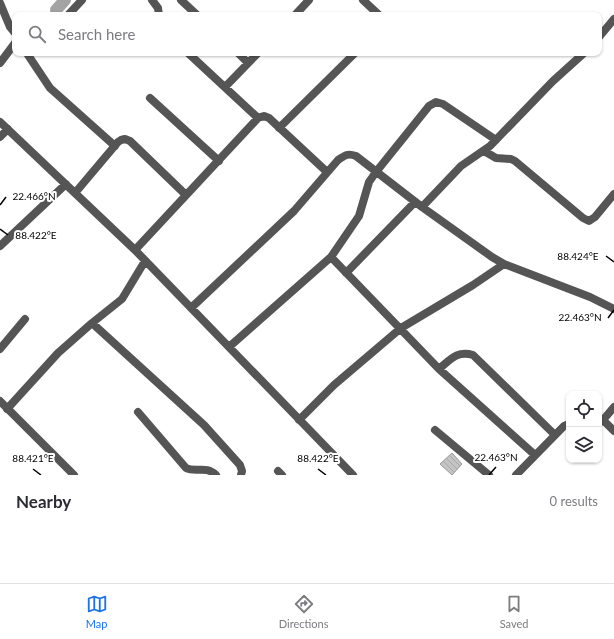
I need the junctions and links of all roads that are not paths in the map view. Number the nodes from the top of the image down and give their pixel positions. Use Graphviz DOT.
graph roads {
  1 [pos="82,0"];
  2 [pos="152,0"];
  3 [pos="181,0"];
  4 [pos="310,0"];
  5 [pos="363,0"];
  6 [pos="0,3"];
  7 [pos="71,12"];
  8 [pos="159,12"];
  9 [pos="194,12"];
  10 [pos="298,12"];
  11 [pos="376,12"];
  12 [pos="614,19"];
  13 [pos="12,29"];
  14 [pos="602,33"];
  15 [pos="12,47"];
  16 [pos="29,56"];
  17 [pos="191,56"];
  18 [pos="241,56"];
  19 [pos="255,56"];
  20 [pos="352,56"];
  21 [pos="581,56"];
  22 [pos="0,63"];
  23 [pos="248,63"];
  24 [pos="225,87"];
  25 [pos="150,98"];
  26 [pos="258,118"];
  27 [pos="0,122"];
  28 [pos="279,128"];
  29 [pos="8,129"];
  30 [pos="0,137"];
  31 [pos="496,140"];
  32 [pos="115,146"];
  33 [pos="484,151"];
  34 [pos="219,161"];
  35 [pos="327,172"];
  36 [pos="376,172"];
  37 [pos="66,184"];
  38 [pos="75,193"];
  39 [pos="614,194"];
  40 [pos="186,195"];
  41 [pos="419,204"];
  42 [pos="0,246"];
  43 [pos="135,250"];
  44 [pos="330,257"];
  45 [pos="145,261"];
  46 [pos="504,264"];
  47 [pos="346,273"];
  48 [pos="191,308"];
  49 [pos="614,309"];
  50 [pos="25,319"];
  51 [pos="92,323"];
  52 [pos="401,328"];
  53 [pos="229,347"];
  54 [pos="0,349"];
  55 [pos="439,369"];
  56 [pos="0,401"];
  57 [pos="614,407"];
  58 [pos="7,409"];
  59 [pos="138,412"];
  60 [pos="299,420"];
  61 [pos="602,421"];
  62 [pos="602,423"];
  63 [pos="566,425"];
  64 [pos="435,430"];
  65 [pos="614,431"];
  66 [pos="555,435"];
  67 [pos="535,455"];
  68 [pos="74,475"];
  69 [pos="216,475"];
  70 [pos="241,475"];
  71 [pos="353,475"];
  72 [pos="489,475"];
  73 [pos="516,475"];
  1 -- 7 [label="street"];
  2 -- 8 [label="street"];
  3 -- 9 [label="street"];
  4 -- 10 [label="street"];
  5 -- 11 [label="street"];
  6 -- 13 [label="street"];
  12 -- 14 [label="street"];
  15 -- 22 [label="street"];
  16 -- 32 [label="street"];
  17 -- 24 [label="street"];
  18 -- 23 [label="street"];
  19 -- 23 [label="street"];
  20 -- 28 [label="street"];
  21 -- 31 [label="street"];
  23 -- 24 [label="street"];
  24 -- 26 [label="street"];
  25 -- 34 [label="street"];
  26 -- 28 [label="street"];
  26 -- 34 [label="street"];
  27 -- 29 [label="street"];
  28 -- 35 [label="street"];
  29 -- 30 [label="street"];
  29 -- 37 [label="street"];
  31 -- 33 [label="street"];
  31 -- 36 [label="street"];
  32 -- 38 [label="street"];
  32 -- 40 [label="street"];
  33 -- 39 [label="street"];
  33 -- 41 [label="street"];
  34 -- 40 [label="street"];
  35 -- 36 [label="street"];
  35 -- 48 [label="street"];
  36 -- 41 [label="street"];
  36 -- 44 [label="street"];
  37 -- 38 [label="street"];
  37 -- 42 [label="street"];
  38 -- 43 [label="street"];
  40 -- 43 [label="street"];
  41 -- 46 [label="street"];
  41 -- 47 [label="street"];
  43 -- 45 [label="street"];
  44 -- 47 [label="street"];
  44 -- 53 [label="street"];
  45 -- 48 [label="street"];
  45 -- 51 [label="street"];
  46 -- 49 [label="street"];
  46 -- 52 [label="street"];
  47 -- 52 [label="street"];
  48 -- 53 [label="street"];
  50 -- 54 [label="street"];
  51 -- 58 [label="street"];
  51 -- 70 [label="street"];
  52 -- 55 [label="street"];
  52 -- 60 [label="street"];
  53 -- 60 [label="street"];
  55 -- 66 [label="street"];
  55 -- 67 [label="street"];
  56 -- 58 [label="street"];
  57 -- 61 [label="street"];
  58 -- 68 [label="street"];
  59 -- 69 [label="street"];
  60 -- 71 [label="street"];
  62 -- 65 [label="street"];
  63 -- 66 [label="street"];
  64 -- 72 [label="street"];
  66 -- 67 [label="street"];
  67 -- 73 [label="street"];
}
